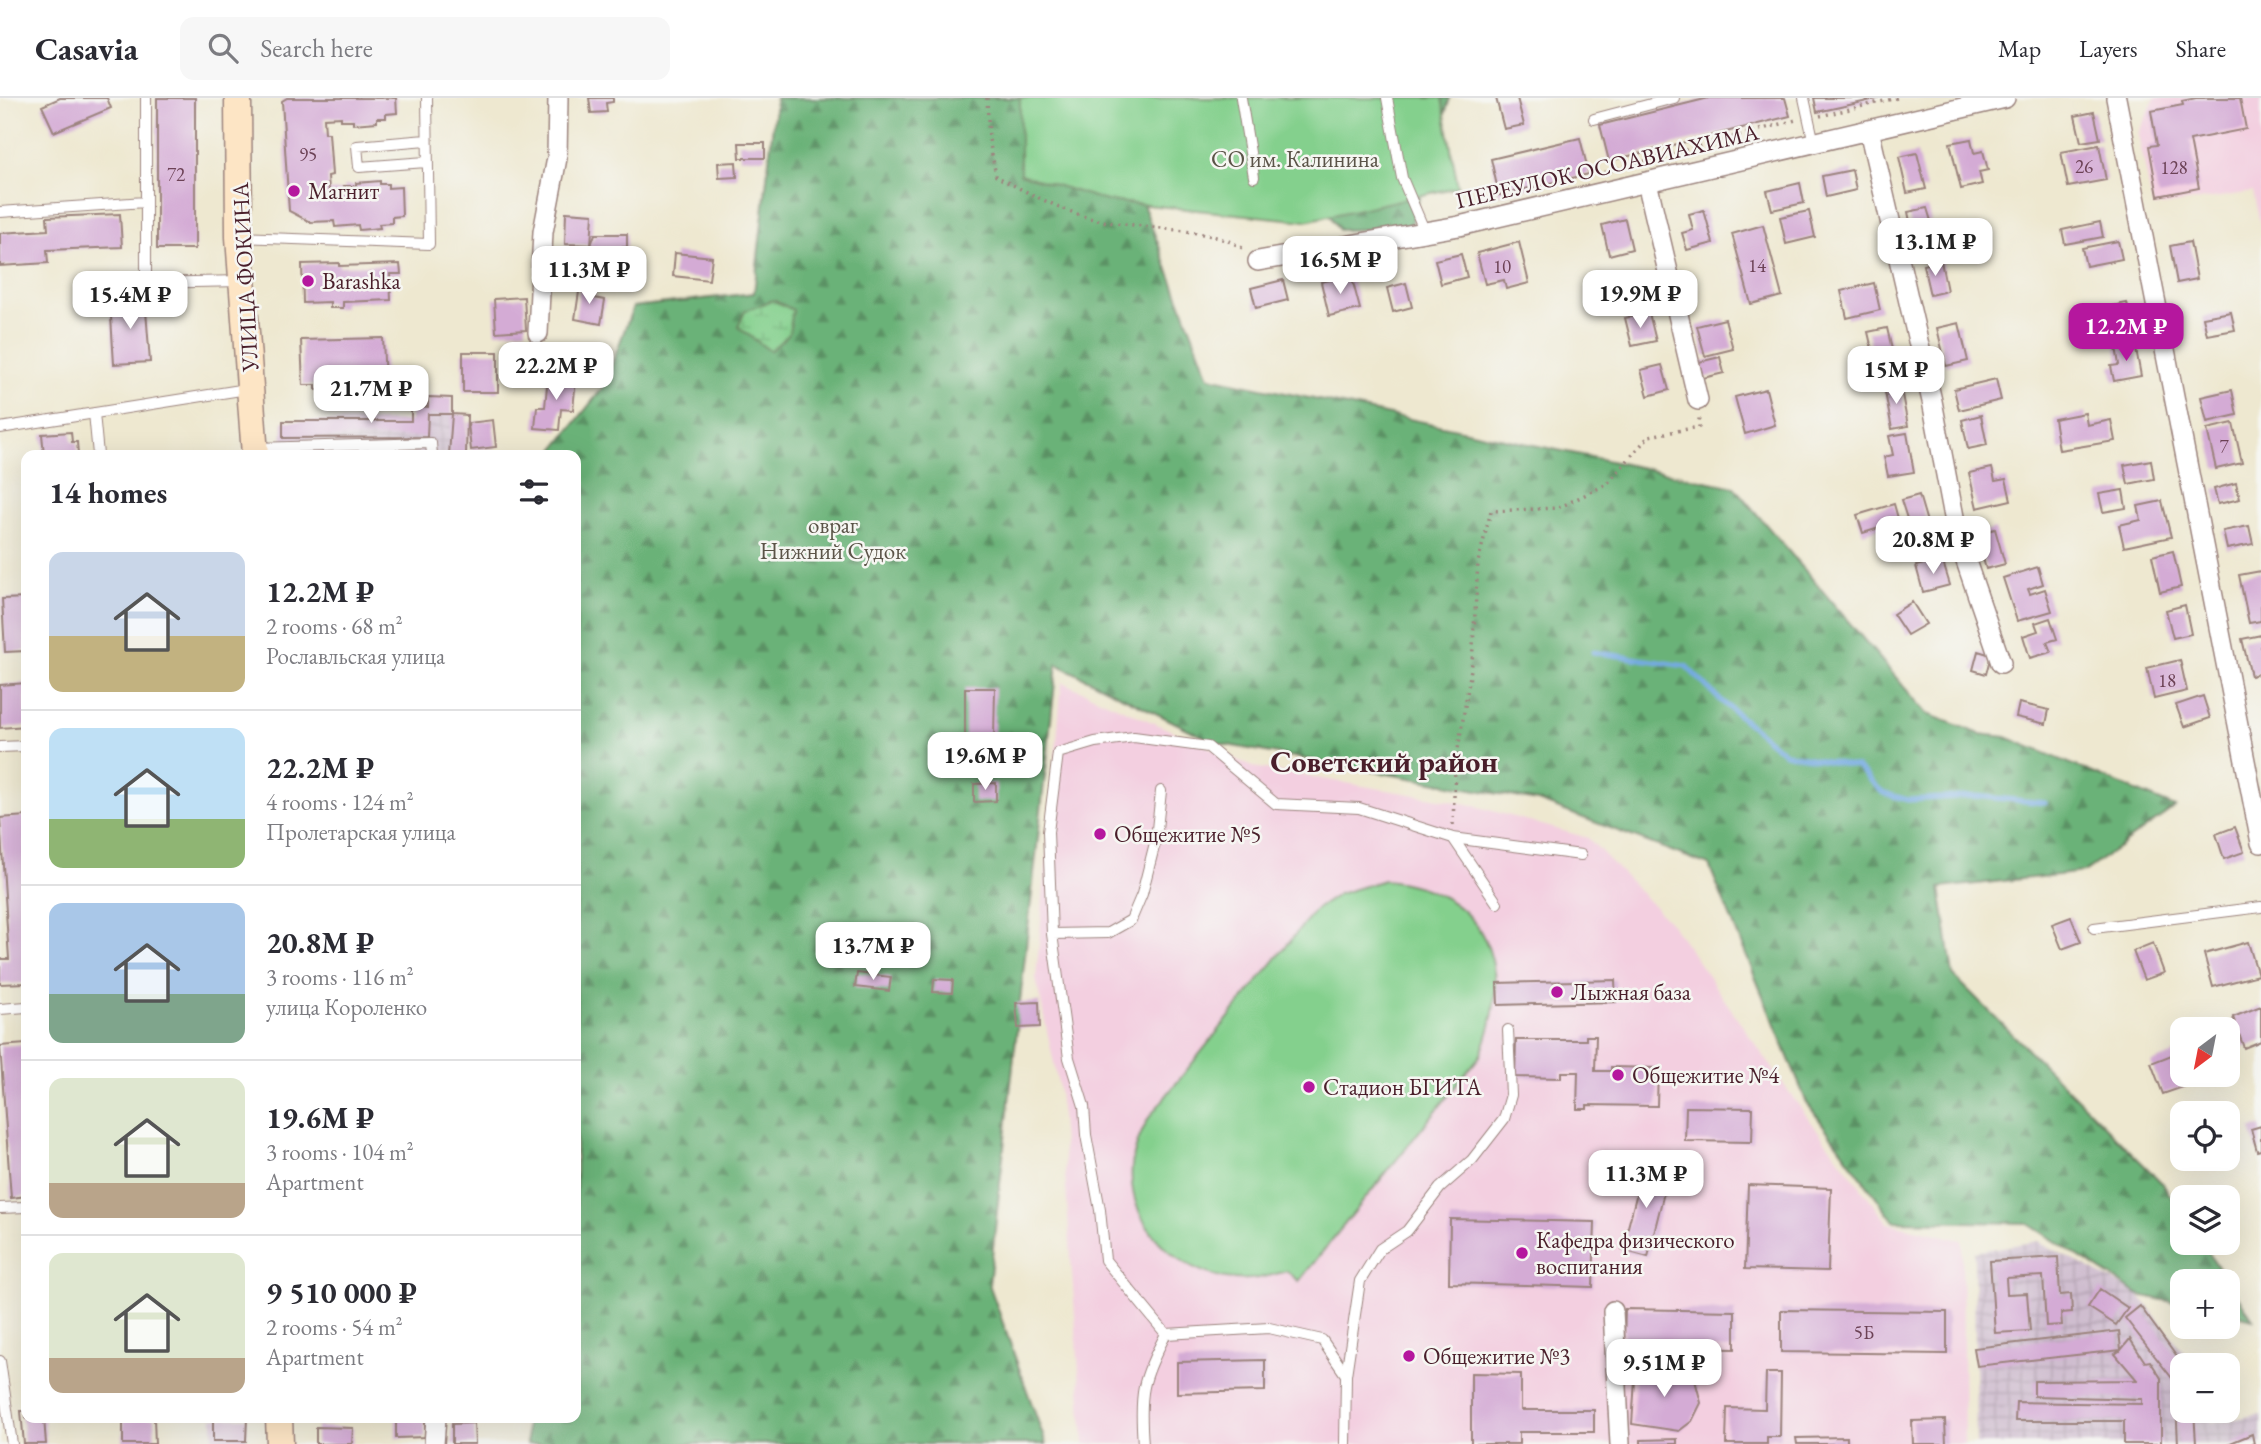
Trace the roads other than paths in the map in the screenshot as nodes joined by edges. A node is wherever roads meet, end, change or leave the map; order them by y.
1 (146, 98) edge
2 (238, 98) edge
3 (427, 98) edge
4 (558, 98) edge
5 (1241, 98) edge
6 (1387, 98) edge
7 (1674, 98) edge
8 (1804, 98) edge
9 (2005, 98) edge
10 (2116, 98) edge
11 (1594, 119) dead end
12 (1869, 130) junction
13 (426, 140) junction
14 (1814, 143) junction
15 (426, 162) junction
16 (1254, 177) dead end
17 (1647, 182) junction
18 (145, 202) junction
19 (0, 212) edge
20 (1425, 232) junction
21 (239, 237) junction
22 (1258, 261) road end
23 (243, 281) junction
24 (538, 333) dead end
25 (251, 389) junction
26 (1698, 400) road end
27 (94, 414) junction
28 (0, 428) edge
29 (98, 450) edge
30 (255, 450) edge
31 (277, 450) edge
32 (432, 450) edge
33 (2001, 663) dead end
34 (21, 746) edge
35 (0, 747) edge
36 (2253, 755) edge
37 (1161, 791) dead end
38 (1452, 838) junction
39 (2261, 843) edge
40 (1581, 855) dead end
41 (1497, 902) dead end
42 (2261, 907) edge
43 (2094, 928) dead end
44 (1052, 934) junction
45 (21, 1007) edge
46 (0, 1009) edge
47 (1508, 1030) dead end
48 (21, 1207) edge
49 (0, 1208) edge
50 (1613, 1311) dead end
51 (1166, 1334) junction
52 (0, 1361) edge
53 (1346, 1375) junction
54 (279, 1423) edge
55 (436, 1423) edge
56 (12, 1444) edge
57 (280, 1444) edge
58 (434, 1444) edge
59 (1143, 1444) edge
60 (1345, 1444) edge
61 (1620, 1444) edge

1 - 18 lane
2 - 21 main road, УЛИЦА ФОКИНА
3 - 13 lane
4 - 24 street
5 - 16 lane
6 - 20 lane
7 - 11 lane
8 - 14 lane
9 - 12 street, ПЕРЕУЛОК ОСОАВИАХИМА
10 - 36 street
12 - 14 street, ПЕРЕУЛОК ОСОАВИАХИМА
12 - 33 street
13 - 15 lane
13 - 15 lane
14 - 17 street, ПЕРЕУЛОК ОСОАВИАХИМА
15 - 21 lane
17 - 20 street, ПЕРЕУЛОК ОСОАВИАХИМА
17 - 26 street
18 - 19 lane
18 - 23 lane
20 - 22 street, ПЕРЕУЛОК ОСОАВИАХИМА
21 - 23 main road, УЛИЦА ФОКИНА
23 - 25 main road, УЛИЦА ФОКИНА
25 - 27 lane
25 - 30 main road, УЛИЦА ФОКИНА
27 - 28 lane
27 - 29 lane
31 - 32 lane
34 - 35 lane
36 - 39 street
37 - 44 lane
38 - 40 lane
38 - 41 lane
38 - 44 lane
42 - 43 lane
44 - 51 lane
45 - 46 lane
47 - 53 lane
48 - 49 lane
50 - 61 street
51 - 53 lane
51 - 59 lane
52 - 56 lane
53 - 60 lane
54 - 57 main road
55 - 58 street

